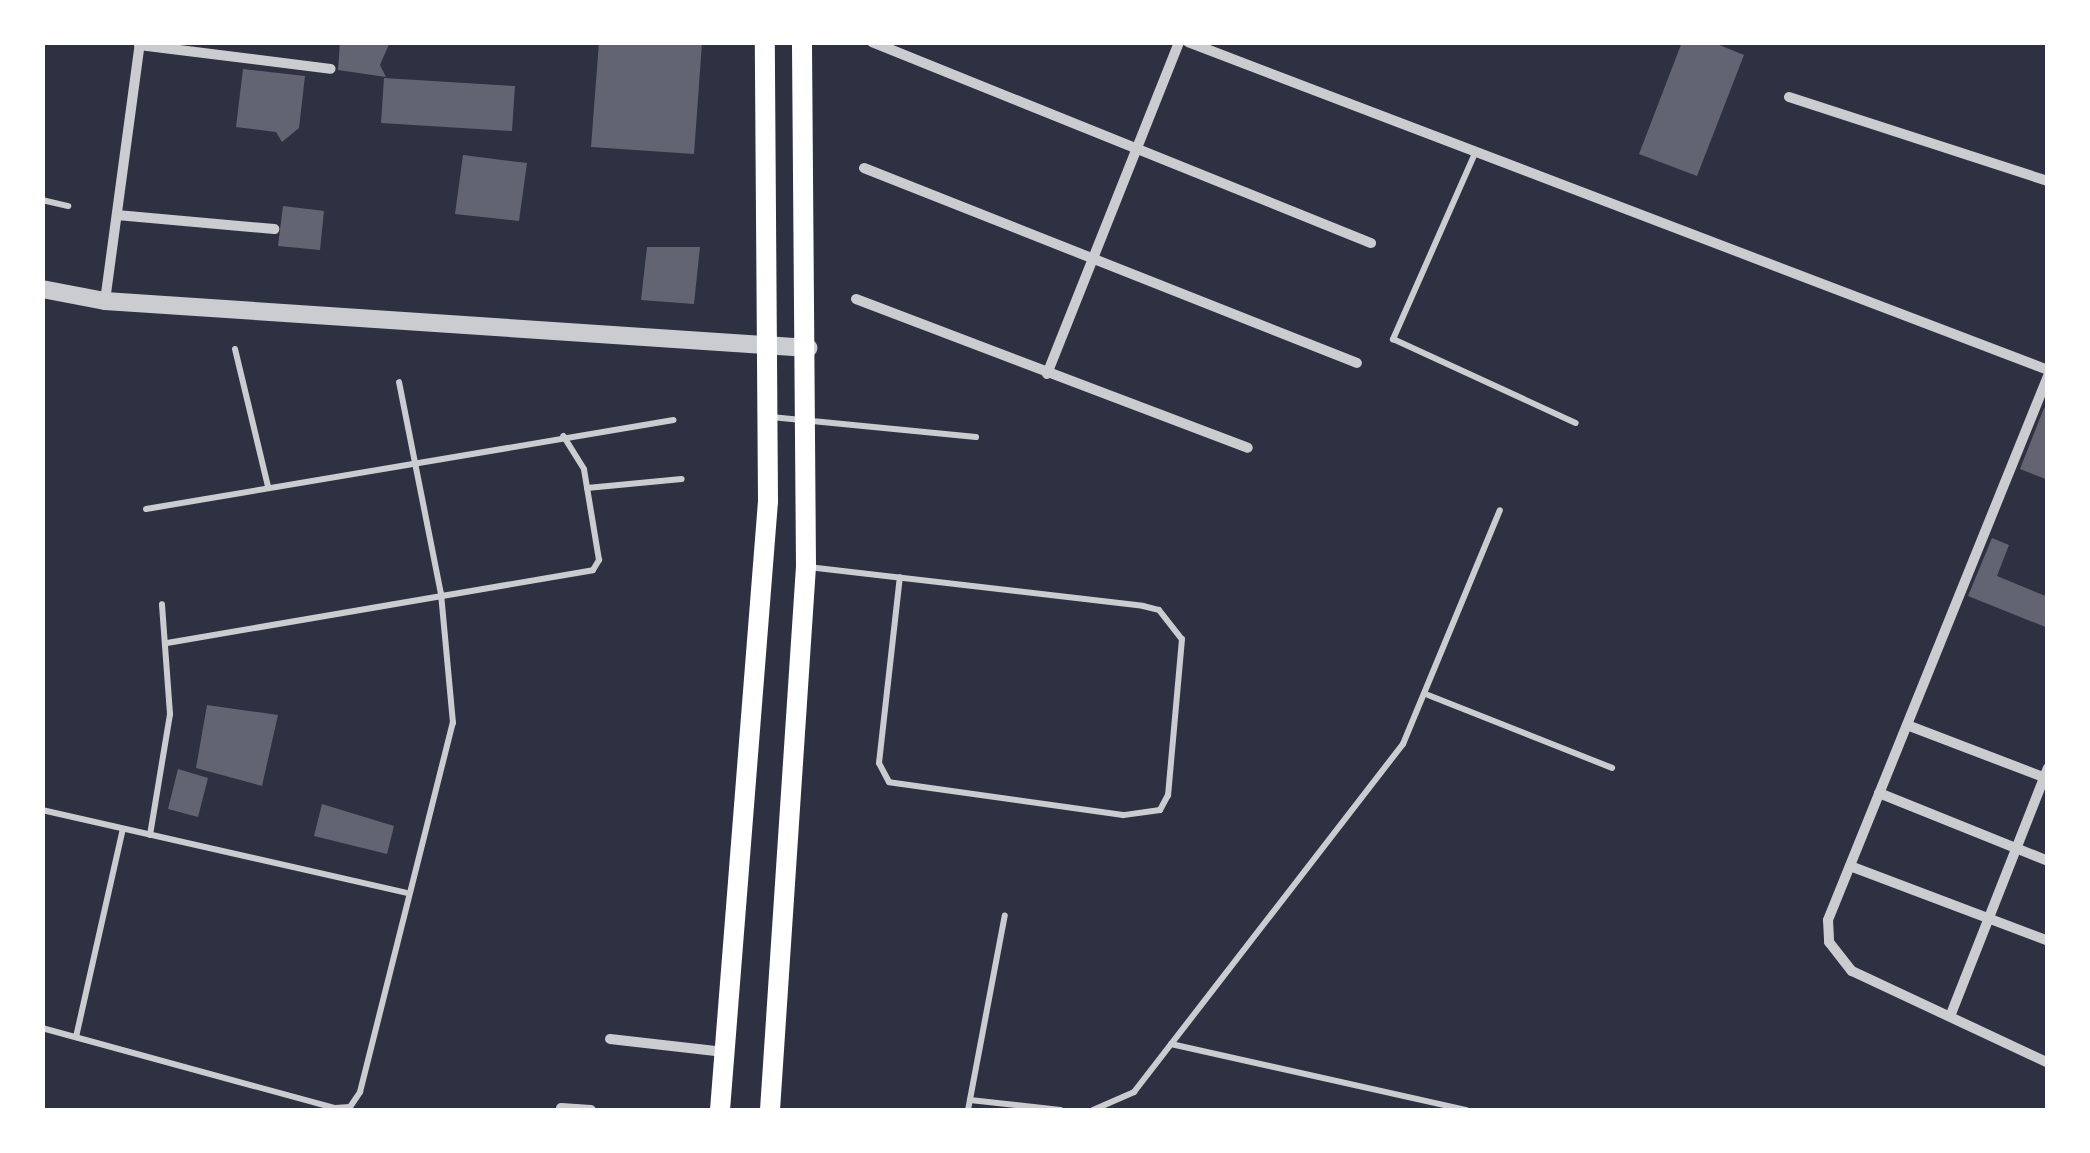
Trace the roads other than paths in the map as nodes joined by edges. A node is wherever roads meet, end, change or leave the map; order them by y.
1 (765, 42) edge
2 (802, 42) edge
3 (872, 42) edge
4 (1178, 42) edge
5 (1188, 42) edge
6 (139, 44) edge
7 (331, 69) dead end
8 (1789, 97) dead end
9 (1138, 146) junction
10 (1477, 150) junction
11 (864, 168) dead end
12 (2048, 180) edge
13 (42, 200) edge
14 (68, 206) dead end
15 (117, 215) junction
16 (274, 228) dead end
17 (1372, 243) dead end
18 (1093, 259) junction
19 (42, 289) edge
20 (856, 299) dead end
21 (105, 301) junction
22 (808, 348) junction
23 (235, 349) dead end
24 (765, 350) junction
25 (1357, 363) dead end
26 (2048, 373) edge
27 (1047, 374) junction
28 (399, 382) dead end
29 (765, 416) junction
30 (674, 420) dead end
31 (809, 420) junction
32 (1576, 424) dead end
33 (563, 436) junction
34 (976, 437) dead end
35 (1248, 448) dead end
36 (418, 461) junction
37 (682, 479) dead end
38 (268, 486) junction
39 (587, 488) junction
40 (146, 509) dead end
41 (1500, 510) dead end
42 (806, 566) junction
43 (900, 578) junction
44 (441, 594) junction
45 (162, 604) dead end
46 (167, 643) junction
47 (1428, 695) junction
48 (1907, 725) junction
49 (1612, 768) dead end
50 (2046, 774) edge
51 (1879, 793) junction
52 (42, 810) edge
53 (123, 829) junction
54 (150, 835) junction
55 (2016, 848) junction
56 (2048, 861) edge
57 (1850, 866) junction
58 (406, 893) junction
59 (1005, 915) dead end
60 (1988, 918) junction
61 (2048, 941) edge
62 (1951, 1014) junction
63 (42, 1028) edge
64 (76, 1037) junction
65 (610, 1039) dead end
66 (1170, 1044) junction
67 (2048, 1050) edge
68 (724, 1052) junction
69 (2035, 1058) junction
70 (2048, 1063) edge
71 (970, 1100) junction
72 (560, 1108) dead end
73 (340, 1109) edge
74 (591, 1110) edge
75 (720, 1110) edge
76 (770, 1110) edge
77 (968, 1110) edge
78 (1060, 1110) edge
79 (1092, 1110) edge
80 (1467, 1110) edge

1 - 24 main road
2 - 22 main road
3 - 9 street
4 - 9 street
5 - 10 street
6 - 7 street
6 - 15 street
8 - 12 street
9 - 17 street
9 - 18 street
10 - 26 street
10 - 32 lane
11 - 18 street
13 - 14 lane
15 - 16 street
15 - 21 street
18 - 25 street
18 - 27 street
19 - 21 street
20 - 27 street
21 - 24 street
22 - 24 street
22 - 31 main road
23 - 38 lane
24 - 29 main road
26 - 48 street
27 - 35 street
28 - 36 lane
29 - 31 lane
29 - 68 main road
30 - 33 lane
31 - 34 lane
31 - 42 main road
33 - 36 lane
33 - 39 lane
36 - 38 lane
36 - 44 lane
37 - 39 lane
38 - 40 lane
39 - 44 lane
41 - 47 lane
42 - 43 lane
42 - 76 main road
43 - 43 lane
44 - 46 lane
44 - 58 lane
45 - 46 lane
46 - 54 lane
47 - 49 lane
47 - 66 lane
48 - 50 street
48 - 51 street
50 - 55 street
51 - 55 street
51 - 57 street
52 - 53 lane
53 - 54 lane
53 - 64 lane
54 - 58 lane
55 - 56 street
55 - 60 street
57 - 60 street
57 - 62 street
58 - 73 lane
59 - 71 lane
60 - 61 street
60 - 62 street
62 - 69 street
63 - 64 lane
64 - 73 lane
65 - 68 street
66 - 79 lane
66 - 80 lane
67 - 69 street
68 - 75 main road
69 - 70 street
71 - 77 lane
71 - 78 lane
72 - 74 street

